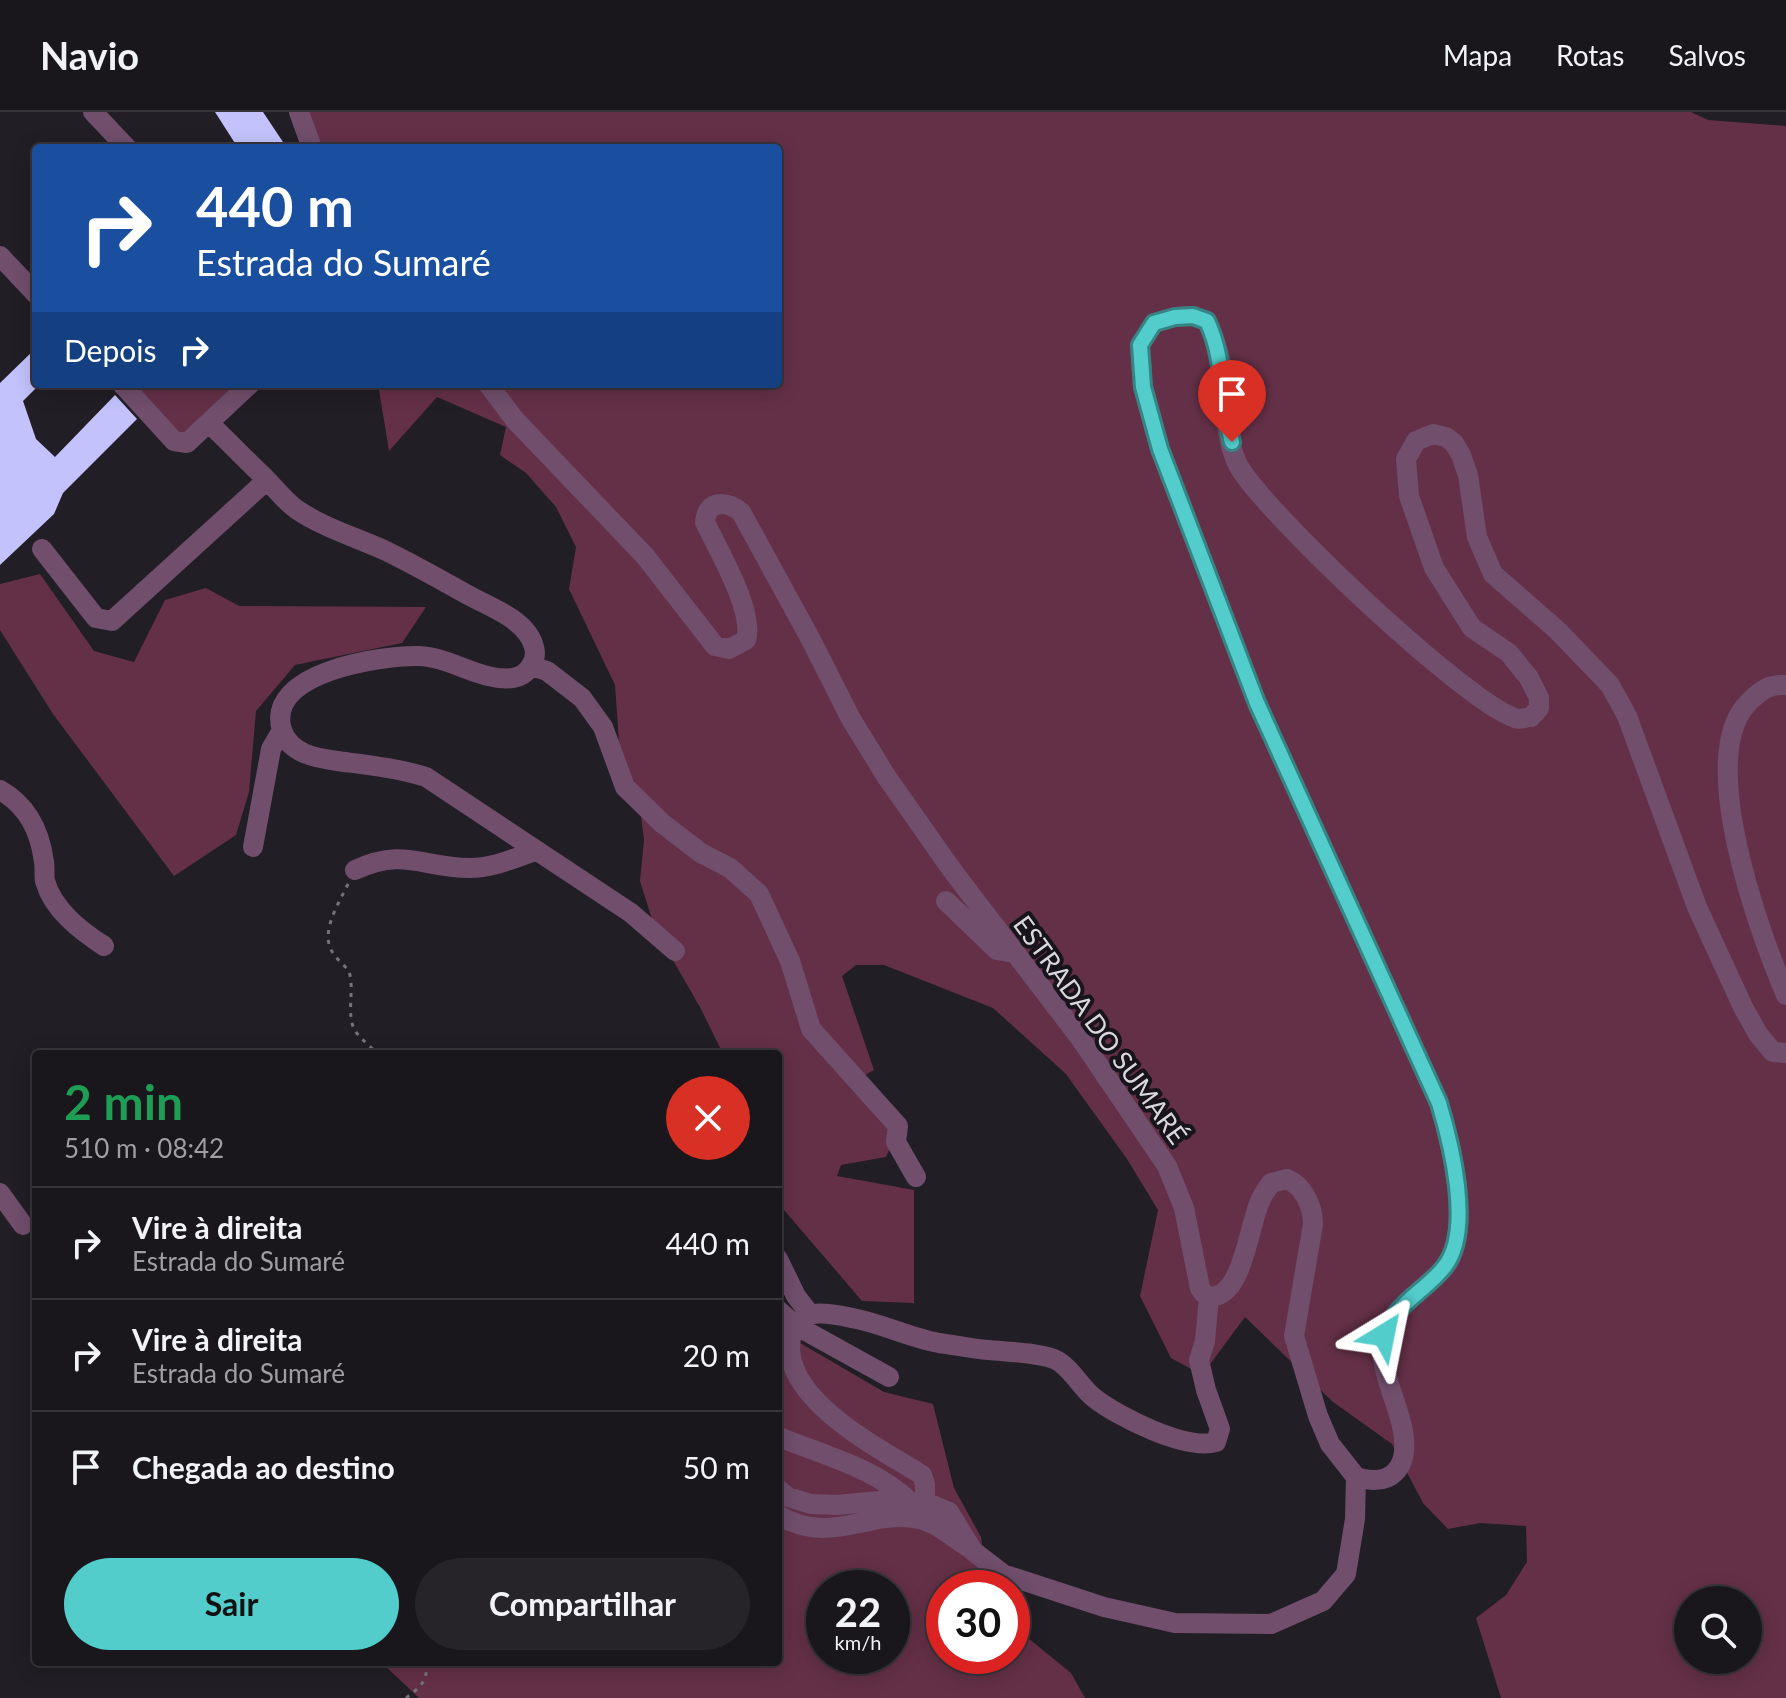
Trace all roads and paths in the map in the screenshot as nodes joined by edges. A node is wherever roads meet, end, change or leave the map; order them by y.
1 (93, 112) edge
2 (299, 112) edge
3 (123, 144) edge
4 (311, 144) edge
5 (0, 256) edge
6 (32, 290) edge
7 (126, 388) edge
8 (246, 388) edge
9 (491, 388) edge
10 (210, 424) junction
11 (267, 480) junction
12 (42, 549) dead end
13 (531, 666) junction
14 (1786, 685) edge
15 (282, 730) junction
16 (0, 790) edge
17 (253, 847) dead end
18 (536, 851) junction
19 (355, 870) joint
20 (946, 901) dead end
21 (104, 946) dead end
22 (675, 951) dead end
23 (1014, 953) junction
24 (1786, 995) edge
25 (374, 1050) edge
26 (1786, 1053) edge
27 (916, 1177) dead end
28 (0, 1193) edge
29 (23, 1225) dead end
30 (782, 1267) edge
31 (782, 1294) edge
32 (1209, 1297) junction
33 (782, 1311) edge
34 (802, 1318) junction
35 (889, 1377) dead end
36 (782, 1438) edge
37 (1356, 1477) junction
38 (782, 1500) edge
39 (917, 1502) junction
40 (782, 1503) edge
41 (971, 1549) junction
42 (426, 1666) edge
43 (406, 1698) edge

1 - 3 street
2 - 4 street
5 - 6 street
7 - 10 street
8 - 10 street
9 - 23 street, ESTRADA DO SUMARÉ
10 - 11 street
11 - 12 street
11 - 13 street
13 - 15 street
13 - 27 street
14 - 24 street
15 - 17 street
15 - 18 street
16 - 21 street
18 - 19 street
18 - 22 street
19 - 25 path
20 - 23 street
23 - 32 street, ESTRADA DO SUMARÉ
26 - 37 street
28 - 29 street
30 - 34 street
31 - 34 street
32 - 34 street
32 - 37 street
33 - 34 street
34 - 35 street
34 - 39 street
36 - 39 street
37 - 41 street
38 - 39 street
39 - 41 street
40 - 41 street
42 - 43 path

